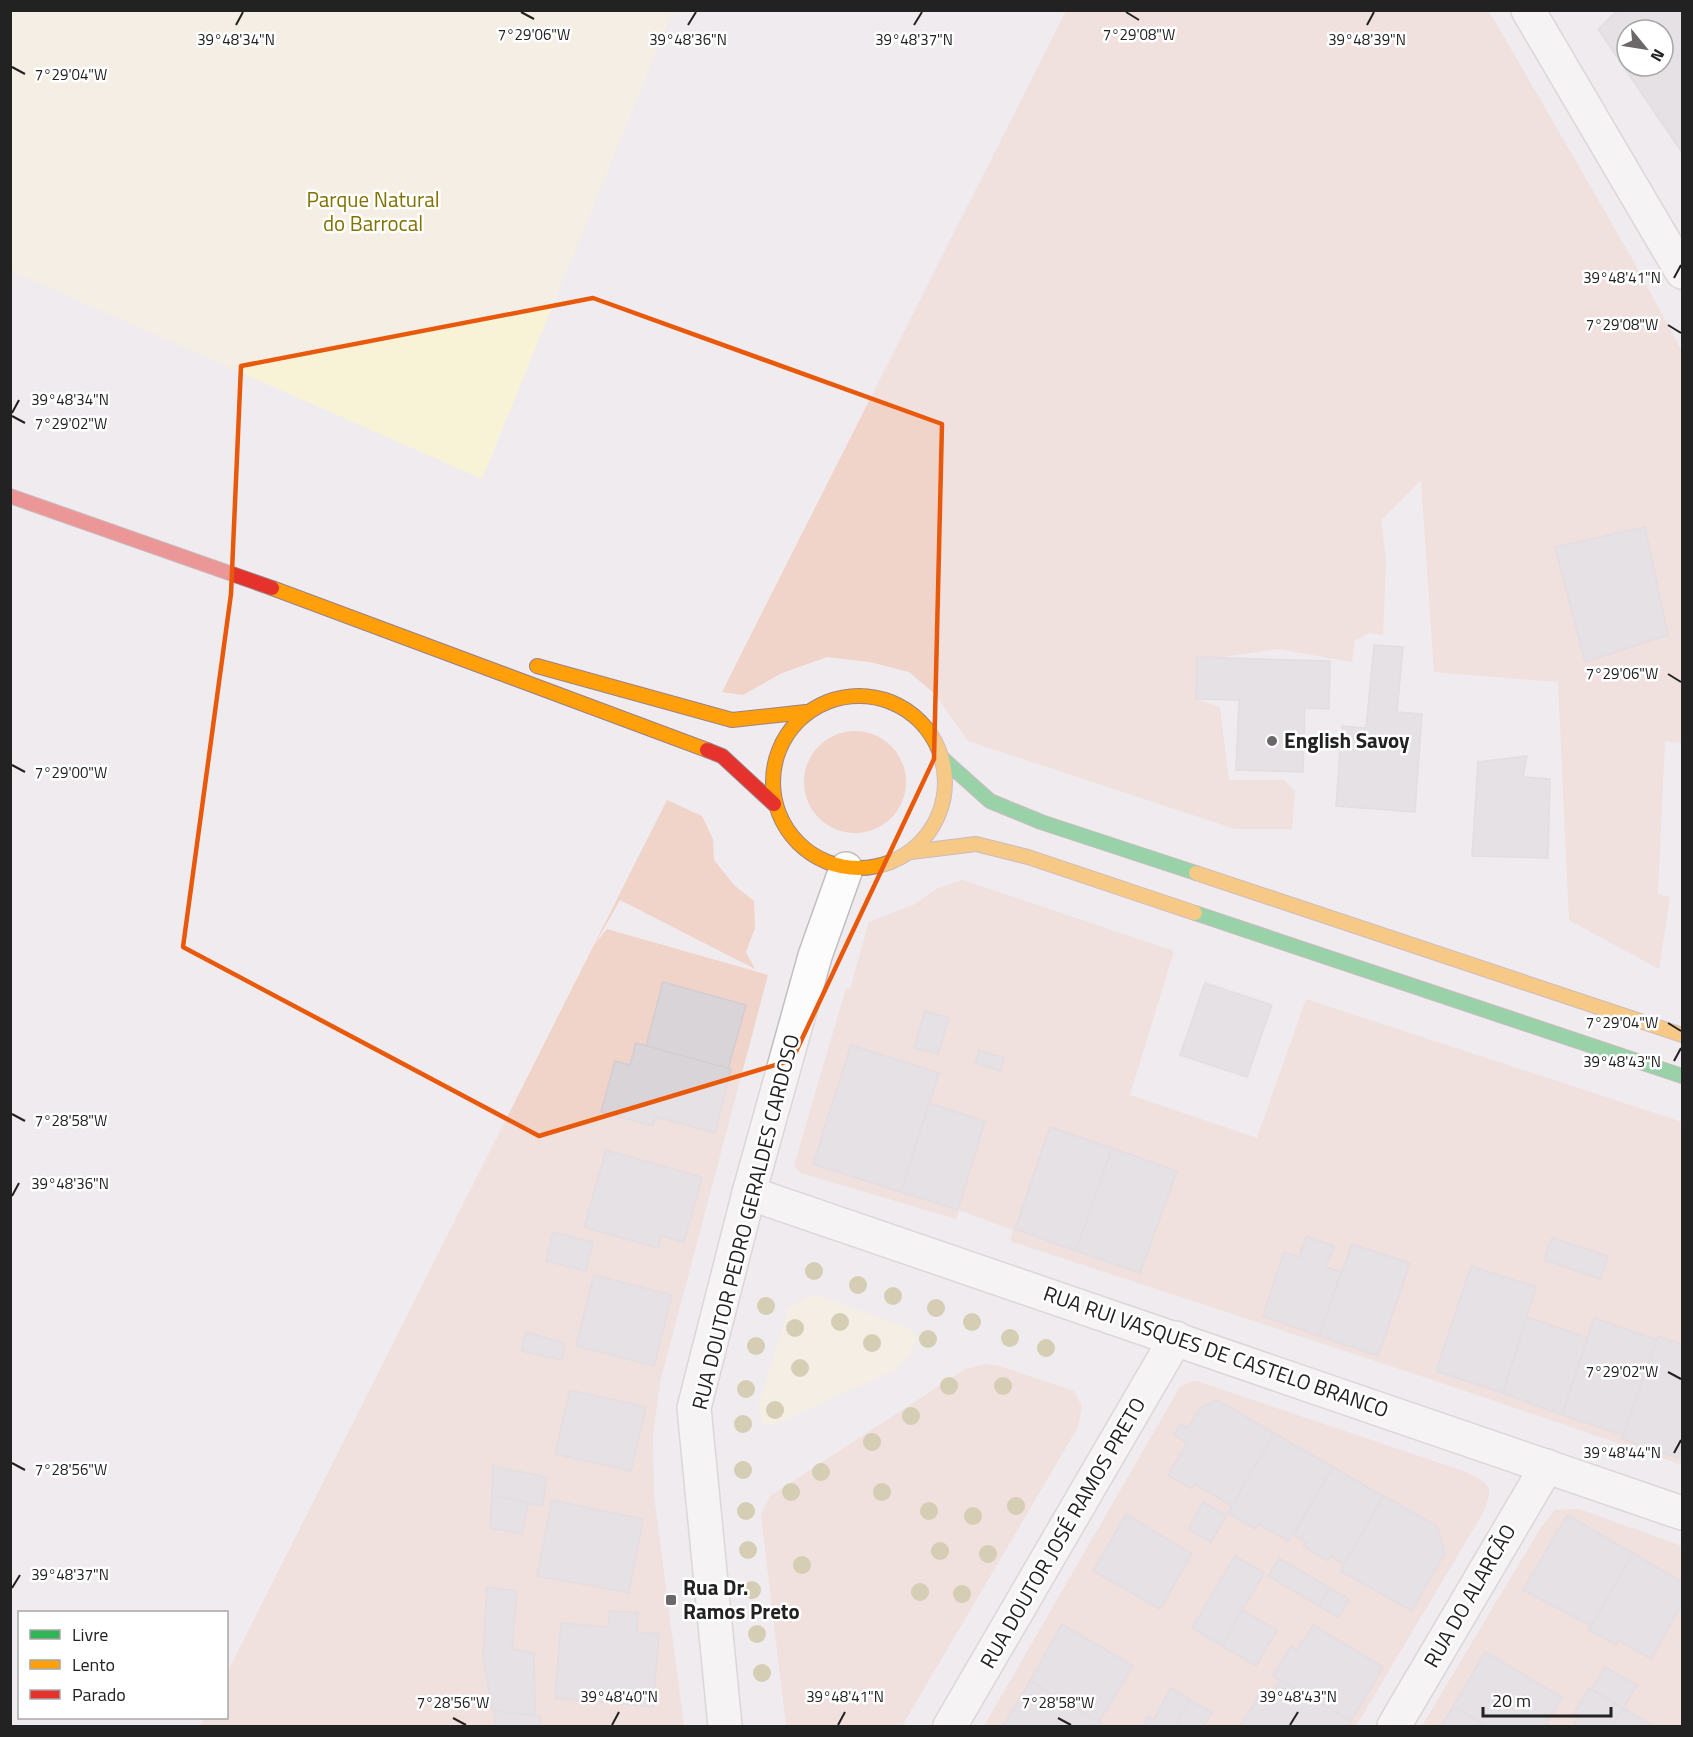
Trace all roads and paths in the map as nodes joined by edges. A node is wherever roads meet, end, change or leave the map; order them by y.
1 (1528, 10) edge
2 (1683, 272) edge
3 (10, 496) edge
4 (334, 610) junction
5 (482, 651) dead end
6 (528, 664) dead end
7 (806, 712) junction
8 (943, 759) junction
9 (774, 804) junction
10 (911, 852) junction
11 (846, 868) junction
12 (1683, 1035) edge
13 (1683, 1076) edge
14 (749, 1193) junction
15 (1176, 1338) junction
16 (1547, 1466) junction
17 (1683, 1514) edge
18 (725, 1726) edge
19 (950, 1726) edge
20 (1394, 1726) edge

1 - 2 street
3 - 4 main road
4 - 5 main road
4 - 9 main road
6 - 7 main road
7 - 8 main road
7 - 9 main road
8 - 10 main road
8 - 12 main road
9 - 11 main road
10 - 11 main road
10 - 13 main road
11 - 14 street, RUA DOUTOR PEDRO GERALDES CARDOSO
14 - 15 street, RUA RUI VASQUES DE CASTELO BRANCO
14 - 18 street, RUA DOUTOR PEDRO GERALDES CARDOSO
15 - 16 street, RUA RUI VASQUES DE CASTELO BRANCO
15 - 19 street, RUA DOUTOR JOSÉ RAMOS PRETO
16 - 17 street, RUA RUI VASQUES DE CASTELO BRANCO
16 - 20 street, RUA DO ALARCÃO

